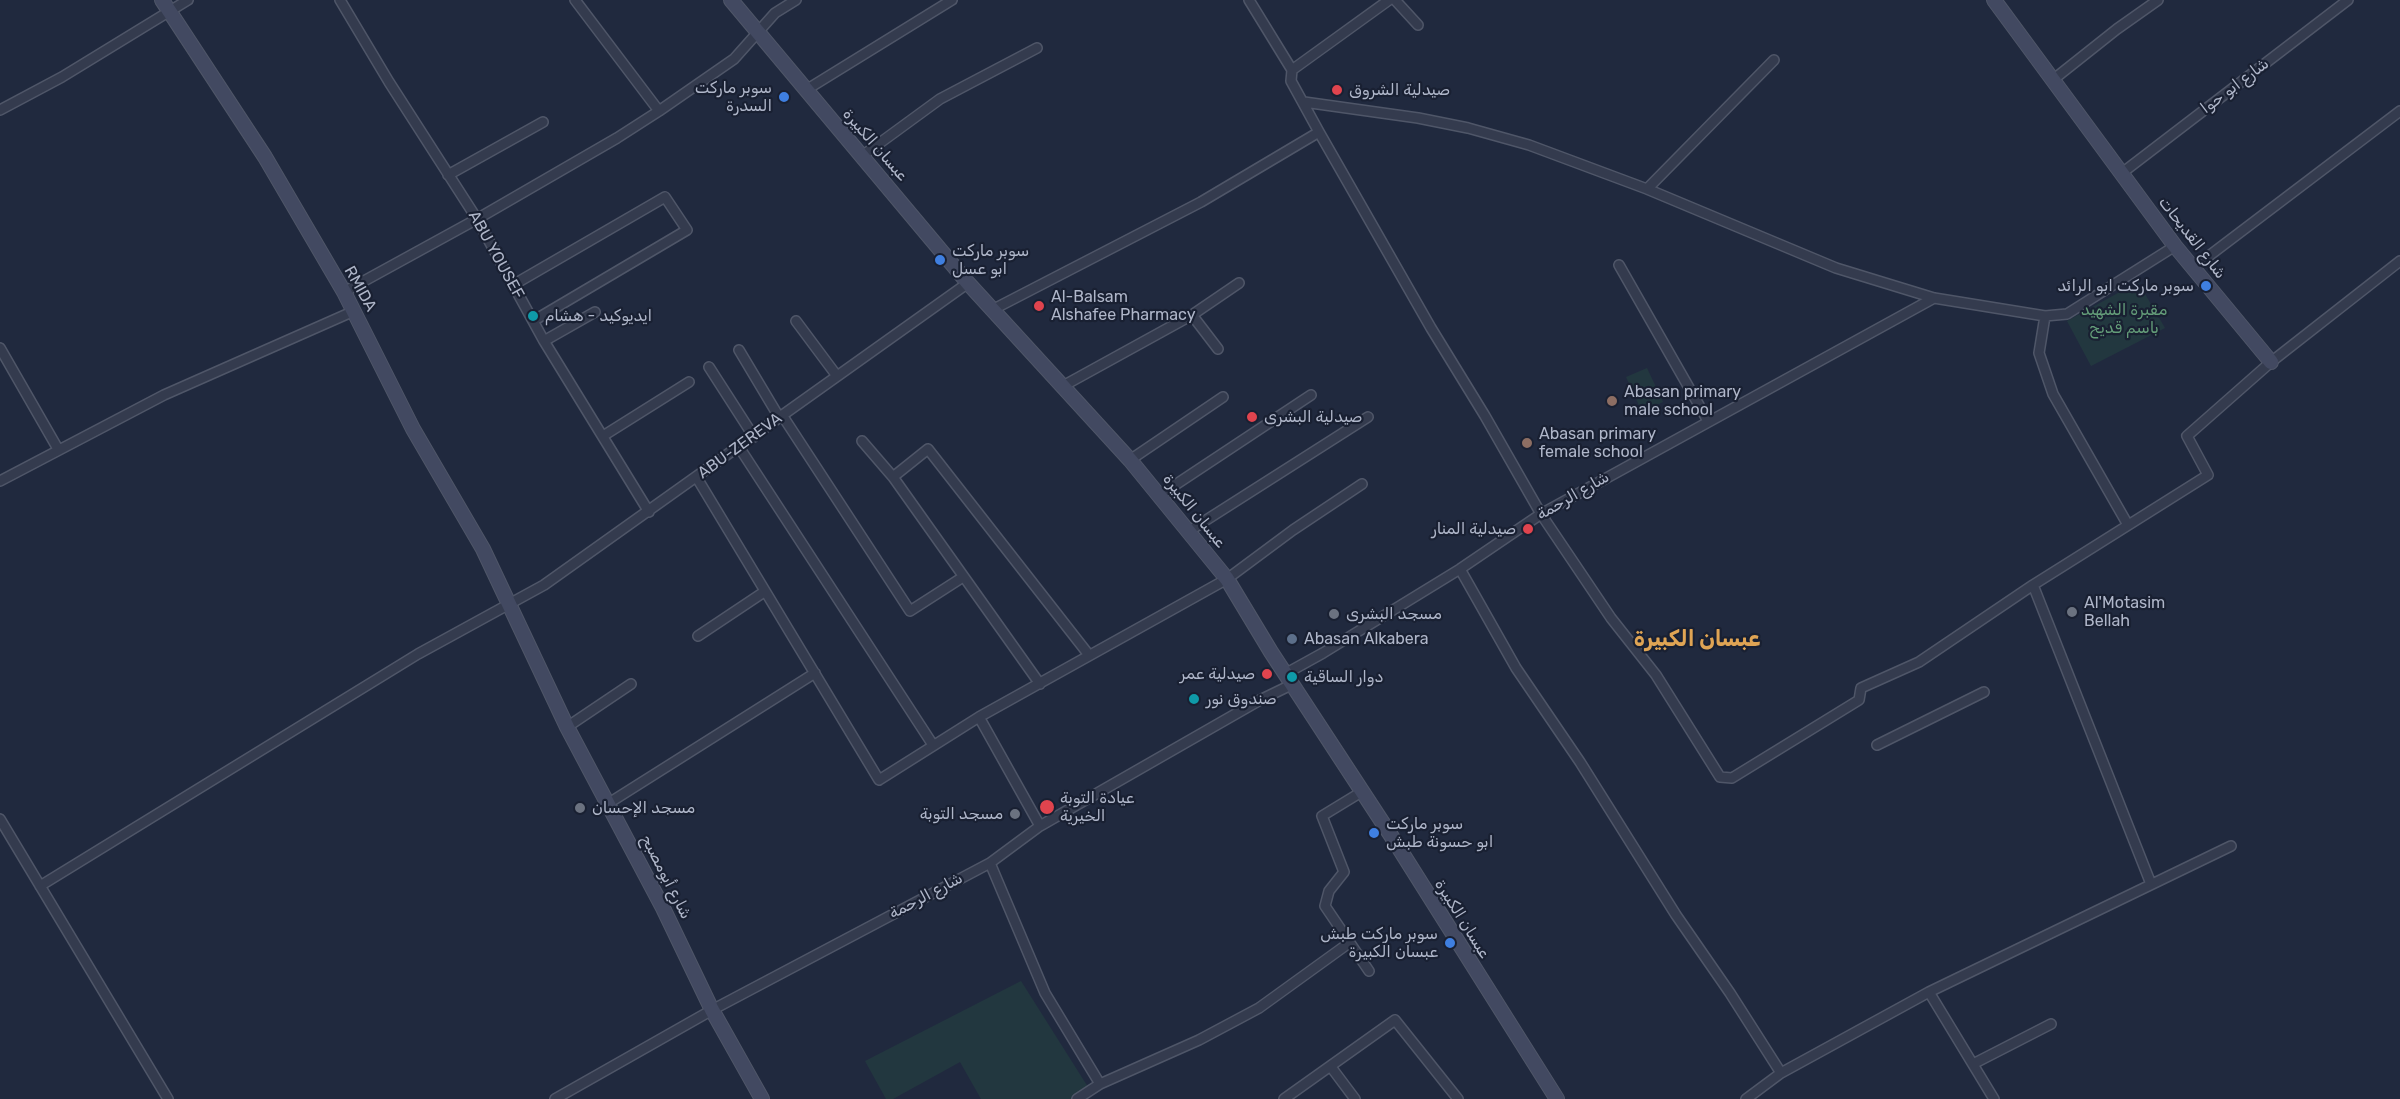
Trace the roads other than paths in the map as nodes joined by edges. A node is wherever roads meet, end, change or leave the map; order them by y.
1 (188, 0) edge
2 (340, 0) edge
3 (575, 0) edge
4 (731, 0) edge
5 (796, 0) edge
6 (952, 0) edge
7 (1249, 0) edge
8 (1389, 0) edge
9 (1395, 0) edge
10 (1994, 0) edge
11 (2158, 0) edge
12 (2348, 0) edge
13 (166, 5) edge
14 (1418, 25) dead end
15 (758, 32) junction
16 (1037, 48) dead end
17 (1774, 60) dead end
18 (1292, 70) junction
19 (2054, 79) junction
20 (806, 90) junction
21 (1304, 102) junction
22 (0, 110) edge
23 (659, 111) junction
24 (2400, 111) edge
25 (543, 122) dead end
26 (1319, 132) junction
27 (862, 156) junction
28 (2122, 174) junction
29 (448, 175) junction
30 (1647, 189) junction
31 (477, 219) junction
32 (2175, 246) junction
33 (2400, 261) edge
34 (1619, 265) dead end
35 (2193, 268) junction
36 (968, 283) junction
37 (1239, 283) dead end
38 (513, 285) junction
39 (344, 292) junction
40 (1934, 298) junction
41 (992, 310) junction
42 (354, 312) junction
43 (596, 312) dead end
44 (1192, 315) junction
45 (2045, 316) junction
46 (533, 321) junction
47 (796, 321) dead end
48 (544, 341) junction
49 (0, 348) edge
50 (1218, 349) dead end
51 (739, 350) dead end
52 (2271, 362) junction
53 (709, 367) dead end
54 (837, 376) junction
55 (689, 382) dead end
56 (1064, 386) junction
57 (1311, 395) dead end
58 (1223, 397) dead end
59 (781, 416) junction
60 (1368, 417) dead end
61 (1708, 421) junction
62 (603, 436) junction
63 (754, 437) junction
64 (862, 441) dead end
65 (739, 447) junction
66 (58, 449) junction
67 (1130, 460) junction
68 (892, 477) junction
69 (696, 478) junction
70 (0, 481) edge
71 (1362, 484) dead end
72 (1160, 495) junction
73 (649, 512) junction
74 (1541, 513) junction
75 (2128, 525) junction
76 (1189, 531) junction
77 (1460, 569) junction
78 (963, 577) junction
79 (1227, 579) junction
80 (2033, 585) junction
81 (764, 592) junction
82 (510, 605) junction
83 (698, 636) dead end
84 (1089, 655) junction
85 (815, 673) junction
86 (1289, 679) junction
87 (631, 684) dead end
88 (1040, 684) junction
89 (1984, 692) dead end
90 (979, 717) junction
91 (567, 727) junction
92 (933, 745) junction
93 (1877, 745) dead end
94 (1363, 791) junction
95 (609, 803) junction
96 (0, 819) edge
97 (1040, 826) junction
98 (2231, 846) dead end
99 (990, 863) junction
100 (2151, 884) junction
101 (40, 886) junction
102 (1349, 943) junction
103 (1369, 971) dead end
104 (1929, 992) junction
105 (712, 1010) junction
106 (2051, 1024) dead end
107 (1973, 1064) junction
108 (1331, 1067) junction
109 (1781, 1073) junction
110 (1100, 1084) junction
111 (168, 1099) edge
112 (555, 1099) edge
113 (762, 1099) edge
114 (1077, 1099) edge
115 (1284, 1099) edge
116 (1355, 1099) edge
117 (1458, 1099) edge
118 (1557, 1099) edge
119 (1746, 1099) edge
120 (1994, 1099) edge

1 - 13 street
2 - 29 street, ABU YOUSEF
3 - 23 street
4 - 15 street, عبسان الكبيرة
5 - 15 street
6 - 20 street
7 - 18 street
8 - 18 street
9 - 14 street
10 - 19 street, شارع القديحات
11 - 19 street
12 - 28 street, شارع ابو حوا
13 - 22 street
13 - 39 street, RMIDA
15 - 20 street, عبسان الكبيرة
15 - 23 street
16 - 27 street
17 - 30 street
18 - 21 street
19 - 28 street, شارع القديحات
20 - 27 street, عبسان الكبيرة
21 - 26 street
21 - 30 street
23 - 31 street
24 - 35 street
25 - 29 street
26 - 41 street
26 - 74 street
27 - 36 street, عبسان الكبيرة
28 - 32 street, شارع القديحات
29 - 31 street, ABU YOUSEF
30 - 40 street
31 - 38 street, ABU YOUSEF
31 - 39 street
32 - 35 street, شارع القديحات
32 - 45 street
33 - 52 street
34 - 61 street
35 - 52 street, شارع القديحات
36 - 41 street, عبسان الكبيرة
36 - 54 street, ABU-ZEREVA
37 - 44 street
38 - 46 street, ABU YOUSEF
38 - 46 street
39 - 42 street, RMIDA
40 - 45 street
40 - 61 street, شارع الرحمة
41 - 56 street, عبسان الكبيرة
42 - 66 street
42 - 82 street, RMIDA
43 - 48 street
44 - 50 street
44 - 56 street
45 - 75 street
46 - 48 street, ABU YOUSEF
47 - 54 street
48 - 62 street, ABU YOUSEF
49 - 66 street
51 - 59 street
52 - 75 street
53 - 63 street
54 - 59 street, ABU-ZEREVA
55 - 62 street
56 - 67 street, عبسان الكبيرة
57 - 72 street
58 - 67 street
59 - 63 street, ABU-ZEREVA
59 - 78 street
60 - 76 street
61 - 74 street, شارع الرحمة
62 - 73 street, ABU YOUSEF
63 - 65 street, ABU-ZEREVA
64 - 68 street
65 - 69 street, ABU-ZEREVA
65 - 92 street
66 - 70 street
67 - 72 street, عبسان الكبيرة
68 - 78 street
68 - 84 street
69 - 73 street, ABU-ZEREVA
69 - 81 street
71 - 79 street
72 - 76 street, عبسان الكبيرة
73 - 82 street, ABU-ZEREVA
74 - 77 street, شارع الرحمة
74 - 80 street
75 - 80 street
76 - 79 street, عبسان الكبيرة
77 - 86 street, شارع الرحمة
77 - 109 street
78 - 88 street
79 - 84 street
79 - 86 street, عبسان الكبيرة
80 - 100 street
81 - 83 street
81 - 85 street
82 - 91 street, شارع أبومصبح
82 - 101 street, ABU-ZEREVA
84 - 88 street
85 - 92 street
85 - 95 street
86 - 94 street, عبسان الكبيرة
86 - 97 street, شارع الرحمة
87 - 91 street
88 - 90 street
89 - 93 street
90 - 92 street
90 - 97 street
91 - 95 street, شارع أبومصبح
94 - 102 street
94 - 118 street, عبسان الكبيرة
95 - 105 street, شارع أبومصبح
96 - 101 street
97 - 99 street, شارع الرحمة
98 - 100 street
99 - 105 street, شارع الرحمة
99 - 110 street
100 - 104 street
101 - 111 street
102 - 103 street
102 - 110 street
104 - 107 street
104 - 109 street
105 - 112 street, شارع الرحمة
105 - 113 street, شارع أبومصبح
106 - 107 street
107 - 120 street
108 - 115 street
108 - 116 street
108 - 117 street
109 - 119 street
110 - 114 street

